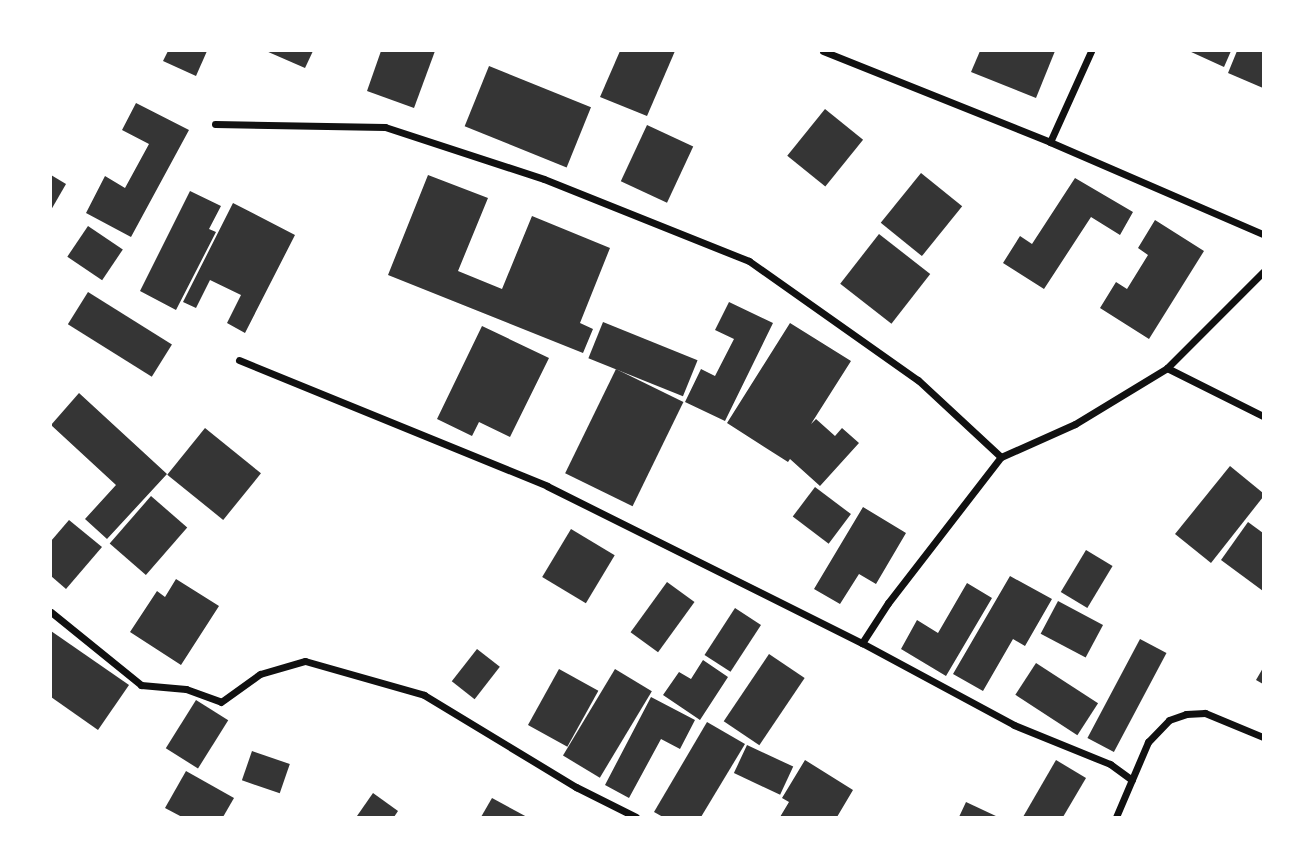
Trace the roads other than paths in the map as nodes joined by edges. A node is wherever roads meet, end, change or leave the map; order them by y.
1 (823, 51) edge
2 (1091, 51) edge
3 (215, 124) dead end
4 (1051, 142) junction
5 (1263, 234) edge
6 (1263, 272) edge
7 (239, 360) dead end
8 (1167, 368) junction
9 (1263, 416) edge
10 (1001, 457) junction
11 (51, 612) edge
12 (862, 643) junction
13 (1263, 737) edge
14 (1132, 780) junction
15 (636, 817) edge
16 (1116, 817) edge

1 - 4 street
2 - 4 street
3 - 10 street
4 - 5 street
6 - 8 street
7 - 12 street
8 - 9 street
8 - 10 street
10 - 12 street
11 - 15 street
12 - 14 street
13 - 14 street
14 - 16 street

